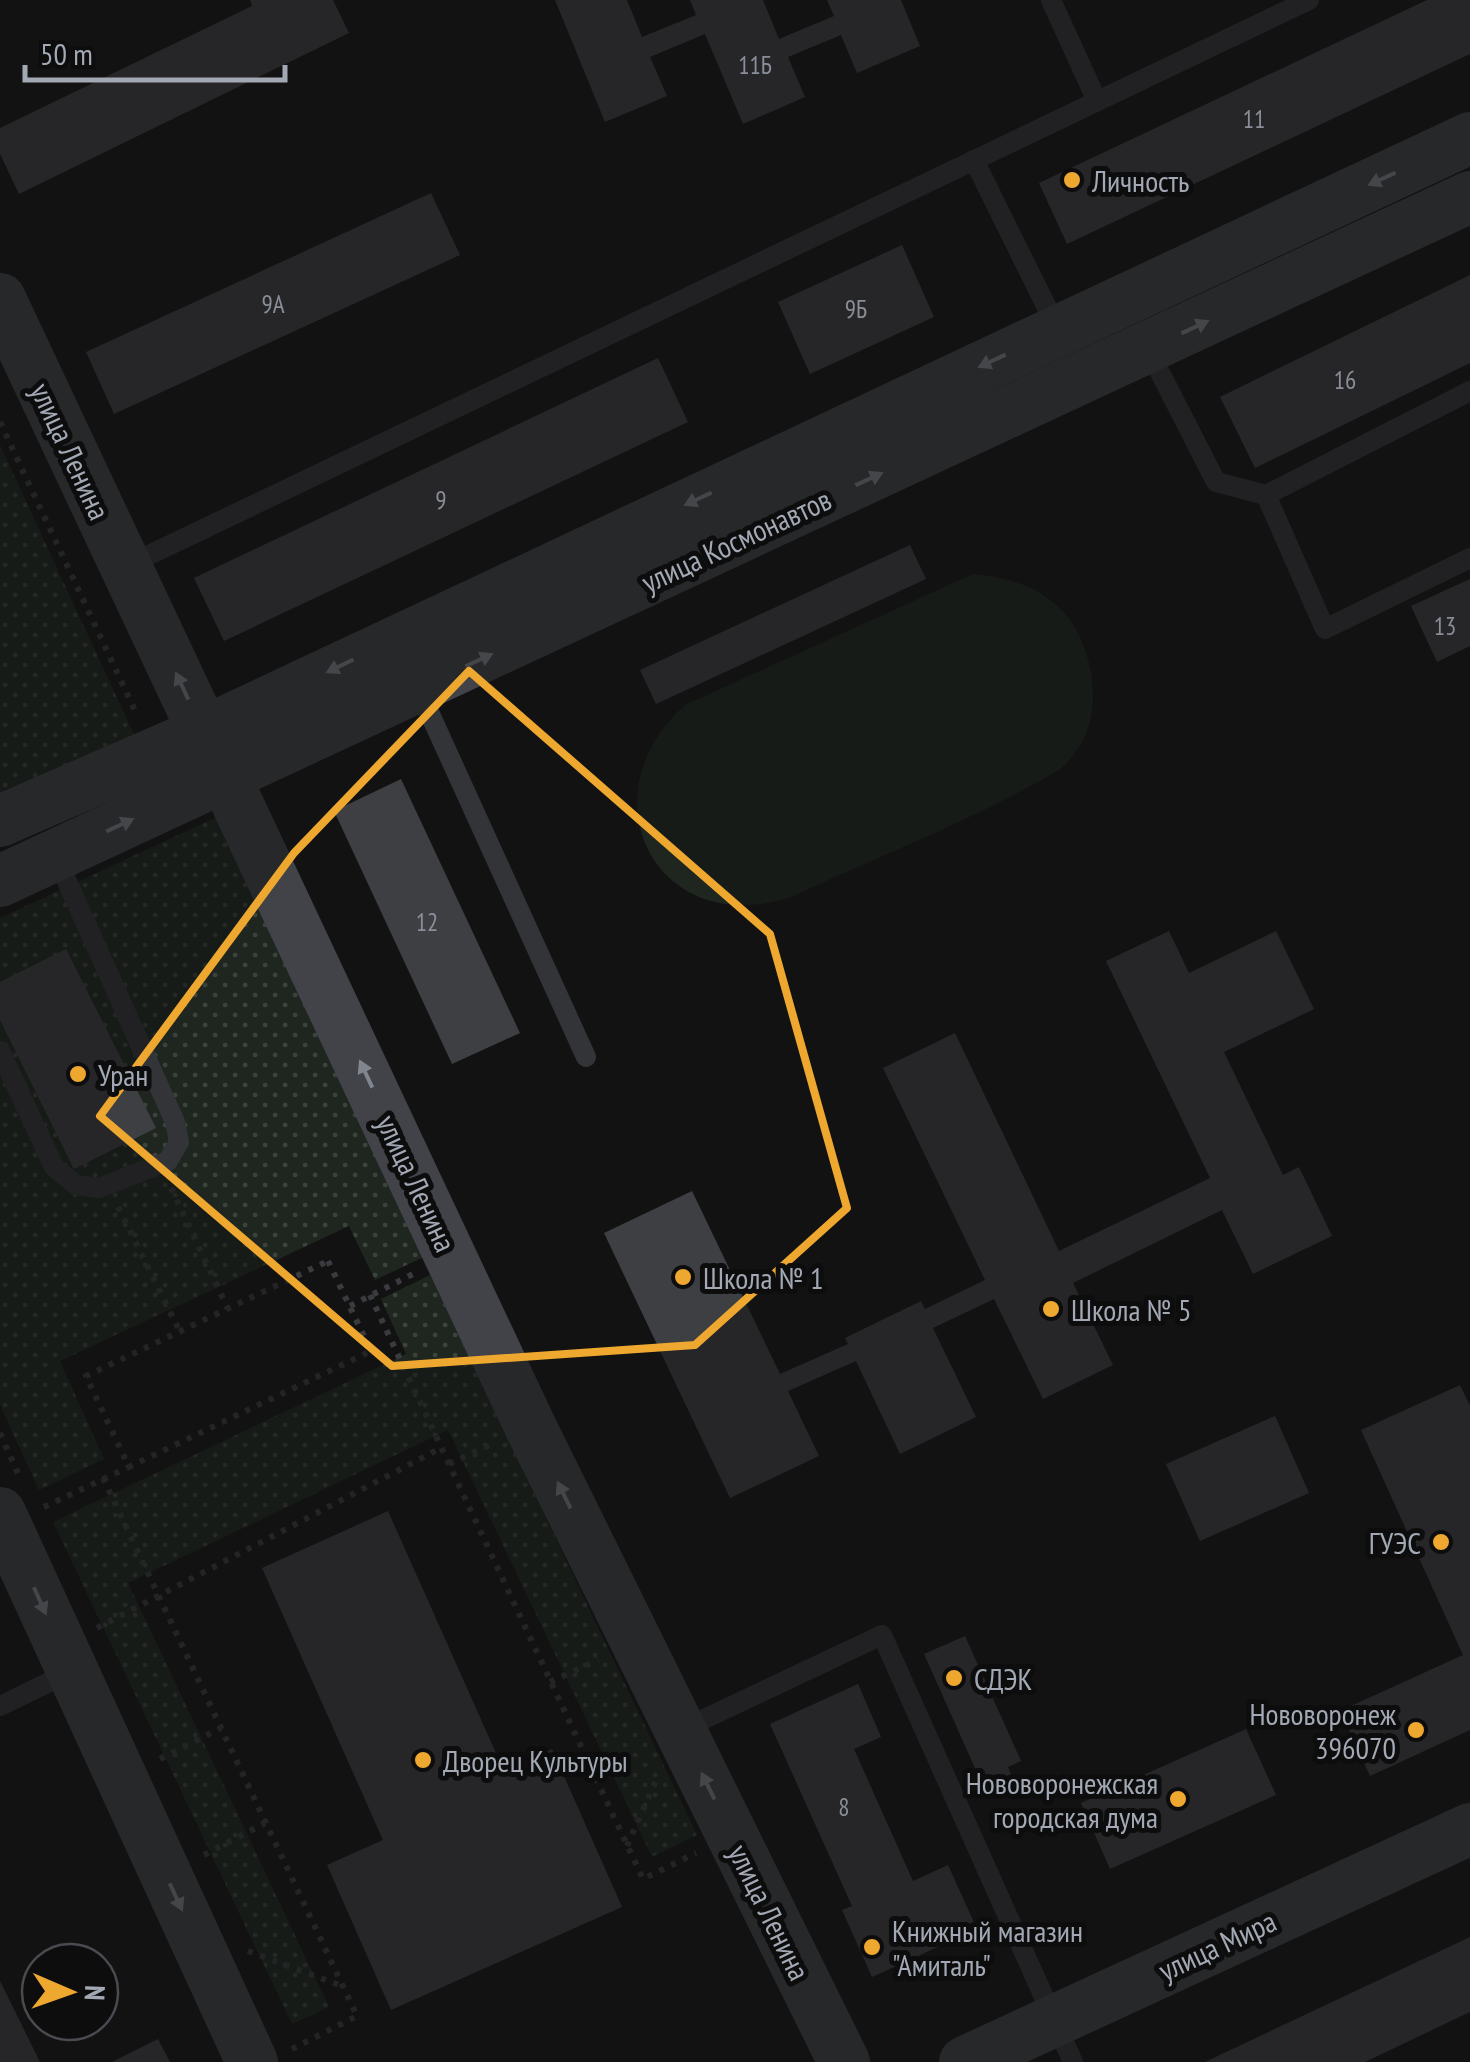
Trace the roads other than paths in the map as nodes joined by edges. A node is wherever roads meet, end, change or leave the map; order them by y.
1 (1051, 0) edge
2 (1308, 0) edge
3 (1096, 101) junction
4 (1470, 138) edge
5 (974, 160) junction
6 (1470, 197) edge
7 (0, 299) edge
8 (1058, 330) junction
9 (1148, 349) junction
10 (1470, 391) edge
11 (1266, 495) junction
12 (1470, 558) edge
13 (126, 566) junction
14 (418, 688) junction
15 (204, 732) junction
16 (227, 778) junction
17 (0, 821) edge
18 (55, 855) junction
19 (0, 882) edge
20 (0, 1051) edge
21 (586, 1057) dead end
22 (18, 1512) edge
23 (82, 1651) junction
24 (0, 1706) edge
25 (671, 1748) junction
26 (1470, 1829) edge
27 (1063, 2041) edge
28 (270, 2057) edge
29 (844, 2062) edge
30 (966, 2062) edge

1 - 3 lane
2 - 3 lane
3 - 5 lane
4 -> 8 street, улица Космонавтов
5 - 8 lane
5 - 13 lane
9 -> 6 street, улица Космонавтов
7 - 13 street, улица Ленина
8 -> 15 street, улица Космонавтов
9 - 11 lane
14 -> 9 street, улица Космонавтов
10 - 11 lane
11 - 12 lane
15 -> 13 street, улица Ленина
14 - 16 street, улица Космонавтов
14 - 21 lane
15 - 16 street, улица Ленина
15 - 17 street, улица Космонавтов
18 -> 16 street, улица Космонавтов
25 -> 16 street, улица Ленина
18 - 19 street, улица Космонавтов
18 - 20 lane
22 -> 23 street
23 - 24 lane
23 -> 28 street
25 - 27 lane
29 -> 25 street, улица Ленина
26 - 27 street, улица Мира
27 - 30 street, улица Мира

